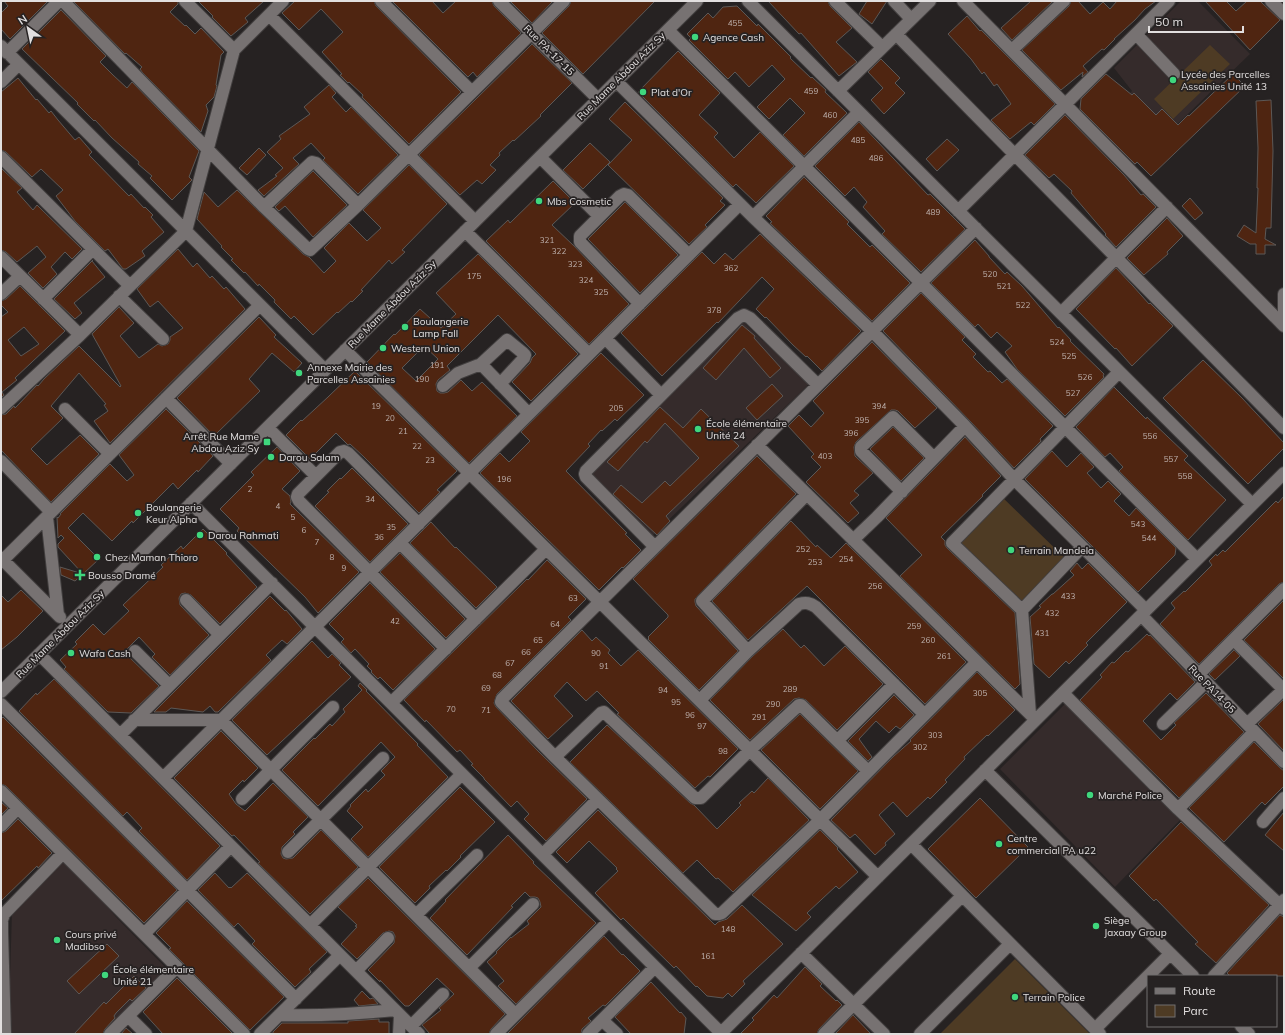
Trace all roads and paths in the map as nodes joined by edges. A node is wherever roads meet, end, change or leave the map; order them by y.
1 (59, 1) edge
2 (63, 1) edge
3 (185, 1) edge
4 (283, 1) edge
5 (381, 1) edge
6 (499, 1) edge
7 (564, 1) edge
8 (697, 1) edge
9 (748, 1) edge
10 (835, 1) edge
11 (894, 1) edge
12 (930, 1) edge
13 (963, 1) edge
14 (1064, 1) edge
15 (1169, 1) edge
16 (1271, 1) edge
17 (1284, 14) edge
18 (269, 15) junction
19 (911, 19) junction
20 (668, 30) junction
21 (531, 33) junction
22 (896, 34) junction
23 (1136, 34) junction
24 (882, 48) junction
25 (4, 50) edge
26 (234, 50) junction
27 (1012, 50) junction
28 (19, 64) junction
29 (1174, 74) dead end
30 (616, 81) junction
31 (1, 82) edge
32 (838, 91) junction
33 (472, 92) junction
34 (598, 100) junction
35 (1065, 105) junction
36 (859, 112) junction
37 (208, 148) junction
38 (409, 155) junction
39 (1015, 155) junction
40 (1, 157) edge
41 (540, 157) junction
42 (804, 166) junction
43 (740, 204) junction
44 (358, 205) junction
45 (264, 207) junction
46 (1167, 208) junction
47 (958, 211) junction
48 (599, 216) junction
49 (753, 217) junction
50 (475, 221) junction
51 (976, 228) junction
52 (186, 231) junction
53 (465, 231) junction
54 (93, 249) junction
55 (689, 255) junction
56 (1, 257) edge
57 (1116, 258) junction
58 (20, 276) junction
59 (921, 283) junction
60 (130, 286) junction
61 (1, 294) edge
62 (1284, 294) edge
63 (119, 296) junction
64 (43, 299) junction
65 (640, 304) junction
66 (260, 305) junction
67 (1284, 309) edge
68 (1061, 313) junction
69 (1284, 321) edge
70 (1284, 326) edge
71 (872, 330) junction
72 (80, 335) junction
73 (605, 338) junction
74 (163, 339) dead end
75 (346, 350) junction
76 (589, 354) junction
77 (481, 364) junction
78 (325, 370) junction
79 (1119, 372) junction
80 (500, 384) junction
81 (818, 385) junction
82 (443, 386) dead end
83 (661, 395) junction
84 (166, 398) junction
85 (1, 408) edge
86 (65, 410) dead end
87 (529, 414) junction
88 (965, 426) junction
89 (1066, 427) junction
90 (268, 428) junction
91 (1284, 428) edge
92 (758, 445) junction
93 (110, 454) junction
94 (934, 458) junction
95 (1, 461) edge
96 (231, 464) junction
97 (470, 473) junction
98 (1284, 473) edge
99 (316, 476) junction
100 (1014, 479) junction
101 (902, 492) junction
102 (808, 494) junction
103 (191, 503) junction
104 (1252, 504) junction
105 (49, 515) junction
106 (419, 524) junction
107 (853, 540) junction
108 (400, 543) junction
109 (655, 547) junction
110 (1082, 547) junction
111 (546, 549) junction
112 (1198, 559) junction
113 (2, 560) edge
114 (370, 572) junction
115 (272, 583) junction
116 (1284, 589) edge
117 (186, 600) dead end
118 (600, 602) junction
119 (1022, 610) junction
120 (1143, 613) junction
121 (58, 615) junction
122 (476, 619) junction
123 (68, 625) junction
124 (315, 627) junction
125 (220, 635) junction
126 (1234, 640) junction
127 (446, 649) junction
128 (135, 651) dead end
129 (748, 651) junction
130 (39, 654) junction
131 (977, 662) junction
132 (1202, 679) junction
133 (894, 684) junction
134 (169, 685) junction
135 (1284, 689) edge
136 (1, 692) edge
137 (1063, 693) junction
138 (700, 700) junction
139 (391, 703) junction
140 (1, 704) edge
141 (333, 707) dead end
142 (924, 714) junction
143 (1033, 717) junction
144 (134, 720) junction
145 (221, 720) junction
146 (1162, 724) dead end
147 (1250, 728) junction
148 (120, 735) junction
149 (838, 740) junction
150 (750, 750) junction
151 (555, 757) junction
152 (383, 758) dead end
153 (1284, 762) edge
154 (271, 770) junction
155 (868, 770) junction
156 (985, 770) junction
157 (462, 774) junction
158 (163, 778) junction
159 (1, 791) edge
160 (1284, 798) edge
161 (242, 799) dead end
162 (598, 799) junction
163 (18, 808) junction
164 (1178, 809) junction
165 (320, 820) junction
166 (820, 820) junction
167 (1263, 822) dead end
168 (1, 826) edge
169 (911, 844) junction
170 (232, 846) junction
171 (288, 852) dead end
172 (63, 853) junction
173 (543, 854) junction
174 (477, 855) dead end
175 (368, 867) junction
176 (878, 876) junction
177 (188, 891) junction
178 (962, 896) junction
179 (533, 904) dead end
180 (1283, 905) edge
181 (416, 915) junction
182 (609, 921) junction
183 (310, 925) junction
184 (2, 932) edge
185 (144, 934) junction
186 (388, 938) dead end
187 (1010, 944) junction
188 (801, 953) junction
189 (1170, 954) junction
190 (340, 955) junction
191 (177, 967) junction
192 (655, 967) junction
193 (469, 968) junction
194 (356, 971) junction
195 (1150, 975) edge
196 (1192, 975) edge
197 (1215, 975) edge
198 (1147, 979) edge
199 (443, 994) dead end
200 (296, 999) junction
201 (854, 1004) junction
202 (398, 1012) junction
203 (515, 1014) junction
204 (128, 1016) junction
205 (279, 1016) junction
206 (602, 1020) junction
207 (415, 1030) edge
208 (1097, 1032) edge
209 (721, 1033) edge
210 (5, 1034) edge
211 (110, 1034) edge
212 (146, 1034) edge
213 (244, 1034) edge
214 (260, 1034) edge
215 (399, 1034) edge
216 (496, 1034) edge
217 (588, 1034) edge
218 (617, 1034) edge
219 (824, 1034) edge
220 (884, 1034) edge
221 (920, 1034) edge

1 - 25 street
2 - 37 street
3 - 26 street
4 - 18 street
5 - 33 street
6 - 21 street, Rue PA-17-15
7 - 21 street
8 - 20 street, Rue Mame Abdou Aziz Sy
9 - 32 street
10 - 24 street
11 - 19 street
12 - 19 street
13 - 27 street
14 - 27 street
15 - 23 street
16 - 17 street
18 - 26 street
18 - 38 street
19 - 22 street
20 - 30 street, Rue Mame Abdou Aziz Sy
20 - 42 street
21 - 33 street
21 - 34 street, Rue PA-17-15
22 - 24 street
22 - 39 street
23 - 29 street
23 - 35 street
24 - 32 street
25 - 28 street
26 - 37 street
27 - 35 street
28 - 31 street
28 - 52 street
30 - 34 street, Rue Mame Abdou Aziz Sy
30 - 43 street, Rue PA14-05
32 - 36 street
33 - 38 street
34 - 41 street, Rue Mame Abdou Aziz Sy
35 - 39 street
35 - 46 street
36 - 42 street
36 - 47 street
37 - 45 street
37 - 52 street
38 - 44 street
38 - 50 street
39 - 47 street
39 - 57 street
40 - 54 street
41 - 48 street
41 - 50 street, Rue Mame Abdou Aziz Sy
42 - 49 street
42 - 59 street
43 - 49 street, Rue PA14-05
43 - 55 street
44 - 45 street
44 - 45 street
46 - 57 street
46 - 70 street
47 - 51 street
48 - 55 street
48 - 65 street
49 - 71 street, Rue PA14-05
50 - 53 street, Rue Mame Abdou Aziz Sy
51 - 59 street
51 - 68 street
52 - 60 street
52 - 66 street
53 - 75 street, Rue Mame Abdou Aziz Sy
53 - 76 street
54 - 60 street
54 - 64 street
55 - 65 street
56 - 58 street
57 - 68 street
57 - 91 street
58 - 61 street
58 - 64 street
59 - 71 street
59 - 89 street
60 - 63 street
62 - 67 street
63 - 72 street
63 - 74 street
64 - 72 street
65 - 73 street
66 - 78 street
66 - 84 street
67 - 69 street
68 - 79 street
71 - 81 street
71 - 88 street, Rue PA14-05
72 - 85 street
73 - 76 street
73 - 83 street
75 - 78 street, Rue Mame Abdou Aziz Sy
75 - 97 street
76 - 87 street
77 - 80 street
77 - 80 street
77 - 82 street
78 - 90 street, Rue Mame Abdou Aziz Sy
79 - 89 street
79 - 104 street
80 - 87 street
81 - 83 street
81 - 92 street
83 - 109 street
84 - 93 street
84 - 96 street
86 - 93 street
87 - 97 street
88 - 94 street
88 - 100 street, Rue PA14-05
89 - 100 street
89 - 112 street
90 - 96 street, Rue Mame Abdou Aziz Sy
90 - 99 street
92 - 102 street
92 - 109 street
93 - 105 street
94 - 101 street
94 - 101 street
95 - 105 street
96 - 103 street, Rue Mame Abdou Aziz Sy
97 - 106 street
97 - 111 street
98 - 104 street
99 - 106 street
99 - 114 street
100 - 110 street, Rue PA14-05
100 - 119 street
101 - 107 street
102 - 107 street
102 - 129 street
103 - 115 street
103 - 123 street, Rue Mame Abdou Aziz Sy
104 - 112 street
105 - 113 street
105 - 121 street
106 - 108 street
107 - 131 street
108 - 114 street
108 - 122 street
109 - 118 street
110 - 119 street
110 - 120 street, Rue PA14-05
111 - 118 street
111 - 122 street
112 - 120 street
113 - 121 street
114 - 124 street
114 - 127 street
115 - 124 street
115 - 125 street
116 - 126 street
117 - 125 street
118 - 138 street
118 - 151 street
119 - 143 street
120 - 132 street, Rue PA14-05
120 - 137 street
121 - 123 street
122 - 127 street
123 - 130 street, Rue Mame Abdou Aziz Sy
124 - 139 street
124 - 145 street
125 - 134 street
126 - 132 street
126 - 135 street
127 - 139 street
128 - 134 street
129 - 133 street
129 - 138 street
130 - 136 street, Rue Mame Abdou Aziz Sy
130 - 148 street
131 - 142 street
131 - 143 street
132 - 146 street
132 - 147 street, Rue PA14-05
133 - 142 street
133 - 149 street
134 - 144 street
135 - 147 street
137 - 143 street
137 - 164 street
138 - 150 street
139 - 157 street
140 - 177 street
141 - 154 street
142 - 155 street
143 - 156 street
144 - 145 street
144 - 148 street
145 - 154 street
145 - 158 street
147 - 153 street, Rue PA14-05
147 - 164 street
148 - 158 street
149 - 150 street
149 - 155 street
150 - 151 street
150 - 166 street
151 - 162 street
152 - 165 street
154 - 161 street
154 - 165 street
155 - 166 street
156 - 169 street
156 - 189 street
157 - 173 street
157 - 175 street
158 - 170 street
159 - 163 street
160 - 167 street
162 - 166 street
162 - 173 street
163 - 168 street
163 - 172 street
164 - 180 street
165 - 171 street
165 - 175 street
166 - 176 street
169 - 176 street
169 - 178 street
170 - 177 street
170 - 183 street
172 - 184 street
172 - 185 street
173 - 182 street
174 - 181 street
175 - 181 street
175 - 183 street
176 - 188 street
177 - 185 street
177 - 200 street
178 - 187 street
178 - 201 street
179 - 193 street
180 - 197 street
181 - 193 street
182 - 192 street
182 - 203 street
183 - 190 street
184 - 210 street
185 - 191 street
186 - 194 street
187 - 208 street
187 - 221 street
188 - 201 street
188 - 209 street
189 - 195 street
189 - 196 street
190 - 194 street
190 - 200 street
191 - 204 street
191 - 213 street
192 - 206 street
192 - 209 street
193 - 203 street
194 - 202 street
198 - 208 street
199 - 207 street
200 - 205 street
201 - 219 street
201 - 220 street
202 - 205 street
202 - 207 street
202 - 215 street
203 - 216 street
204 - 211 street
204 - 212 street
205 - 214 street
206 - 217 street
206 - 218 street

